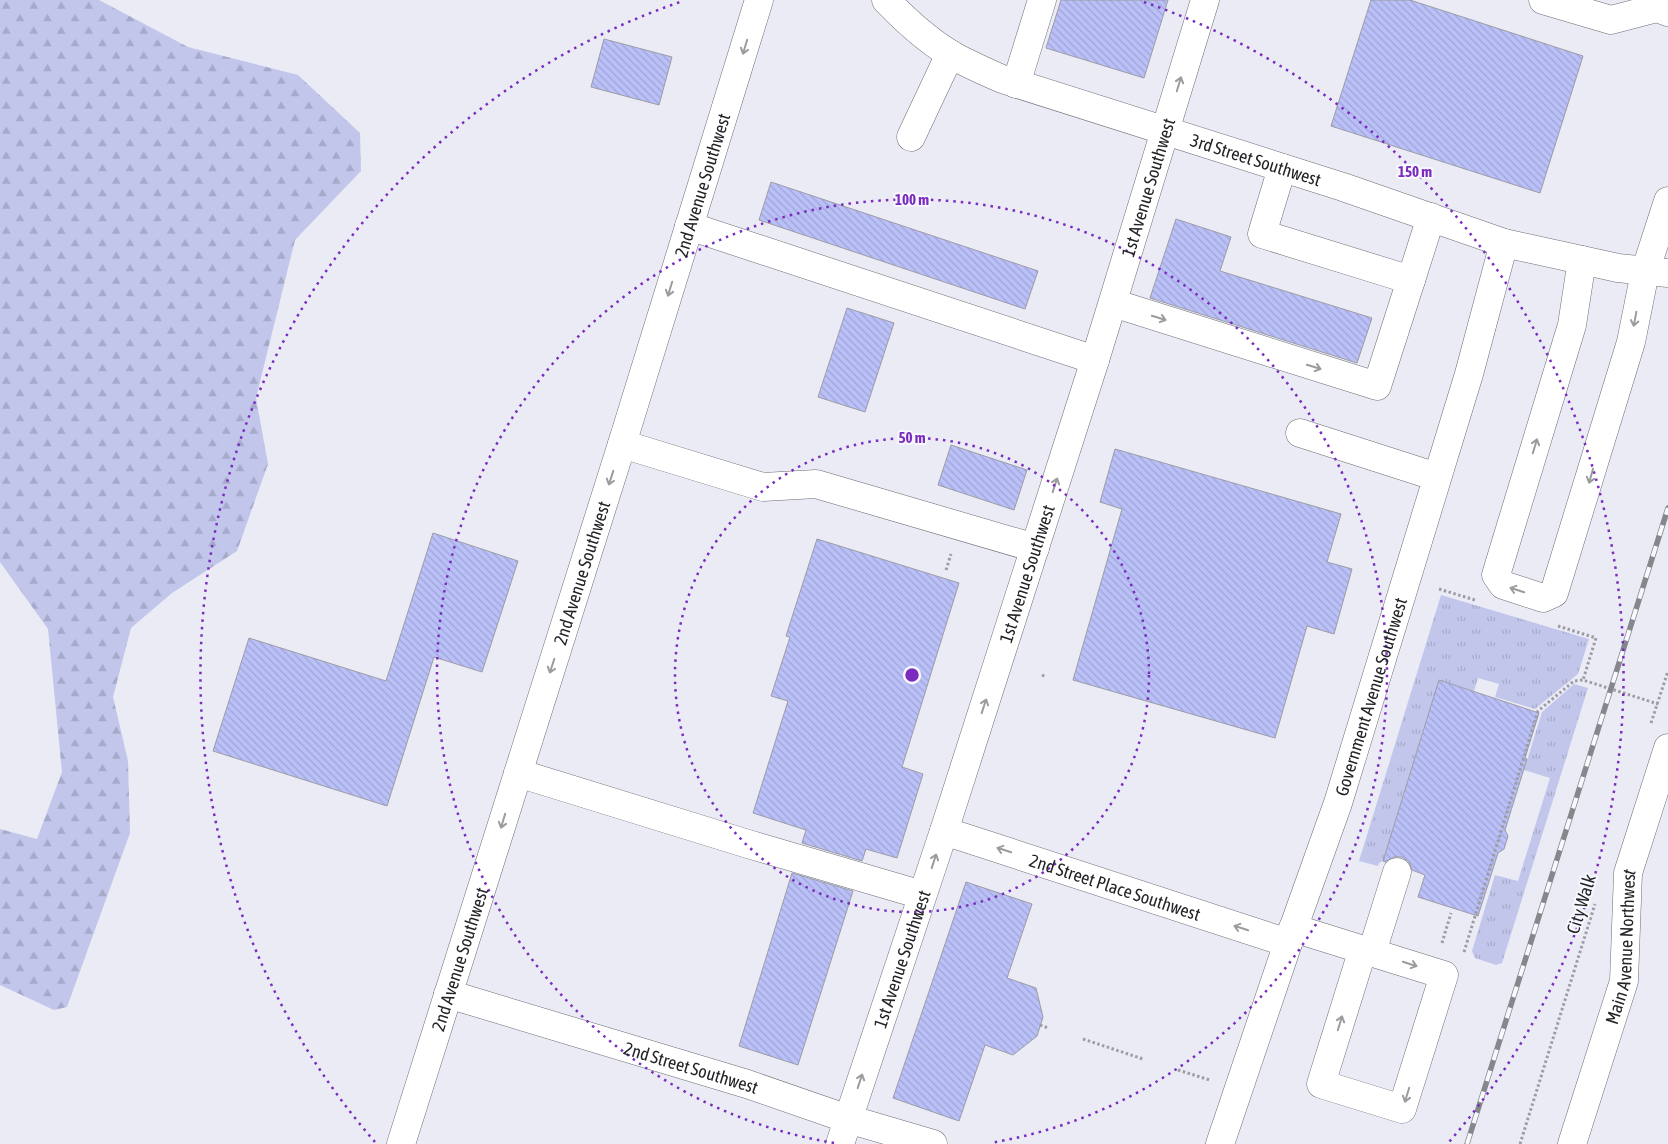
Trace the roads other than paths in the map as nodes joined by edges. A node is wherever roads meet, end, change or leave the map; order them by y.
1 (759, 0) edge
2 (886, 0) edge
3 (1042, 0) edge
4 (1205, 0) edge
5 (1543, 0) edge
6 (1661, 7) edge
7 (950, 54) junction
8 (1016, 84) junction
9 (1164, 131) junction
10 (911, 137) dead end
11 (1282, 168) junction
12 (1668, 201) edge
13 (1431, 217) junction
14 (689, 226) junction
15 (1504, 243) junction
16 (1582, 260) junction
17 (1657, 272) edge
18 (1410, 280) junction
19 (1112, 303) junction
20 (1095, 360) junction
21 (1300, 433) dead end
22 (622, 444) junction
23 (1437, 477) junction
24 (1035, 548) junction
25 (1658, 740) edge
26 (518, 773) junction
27 (944, 831) junction
28 (1397, 872) dead end
29 (922, 895) junction
30 (1290, 936) junction
31 (1368, 950) junction
32 (448, 994) junction
33 (848, 1119) junction
34 (401, 1144) edge
35 (840, 1144) edge
36 (932, 1144) edge
37 (1220, 1144) edge
38 (1572, 1144) edge

1 -> 14 street, 2nd Avenue Southwest
2 - 7 street, 3rd Street Southwest
3 - 8 street
9 -> 4 street, 1st Avenue Southwest
5 - 6 street
7 - 8 street, 3rd Street Southwest
7 - 10 street
8 - 9 street, 3rd Street Southwest
9 - 11 street, 3rd Street Southwest
9 - 19 street, 1st Avenue Southwest
11 - 13 street, 3rd Street Southwest
11 - 18 street
12 - 17 street
13 - 15 street, 3rd Street Southwest
13 - 18 street
14 - 20 street
14 -> 22 street, 2nd Avenue Southwest
15 - 16 street, 3rd Street Southwest
15 - 23 street, Government Avenue Southwest
16 - 17 street, 3rd Street Southwest
17 -> 16 street
19 -> 18 street
19 - 20 street, 1st Avenue Southwest
24 -> 20 street, 1st Avenue Southwest
21 - 23 street
22 - 24 street
22 -> 26 street, 2nd Avenue Southwest
23 - 30 street, Government Avenue Southwest
27 -> 24 street, 1st Avenue Southwest
25 - 38 street, Main Avenue Northwest
26 - 29 street
26 -> 32 street, 2nd Avenue Southwest
29 -> 27 street, 1st Avenue Southwest
30 -> 27 street, 2nd Street Place Southwest
28 - 31 street
33 -> 29 street, 1st Avenue Southwest
30 - 31 street, 2nd Street Place Southwest
30 - 37 street, Government Avenue Southwest
31 -> 31 street
32 - 33 street, 2nd Street Southwest
32 - 34 street, 2nd Avenue Southwest
33 - 35 street, 1st Avenue Southwest
33 - 36 street, 2nd Street Southwest

